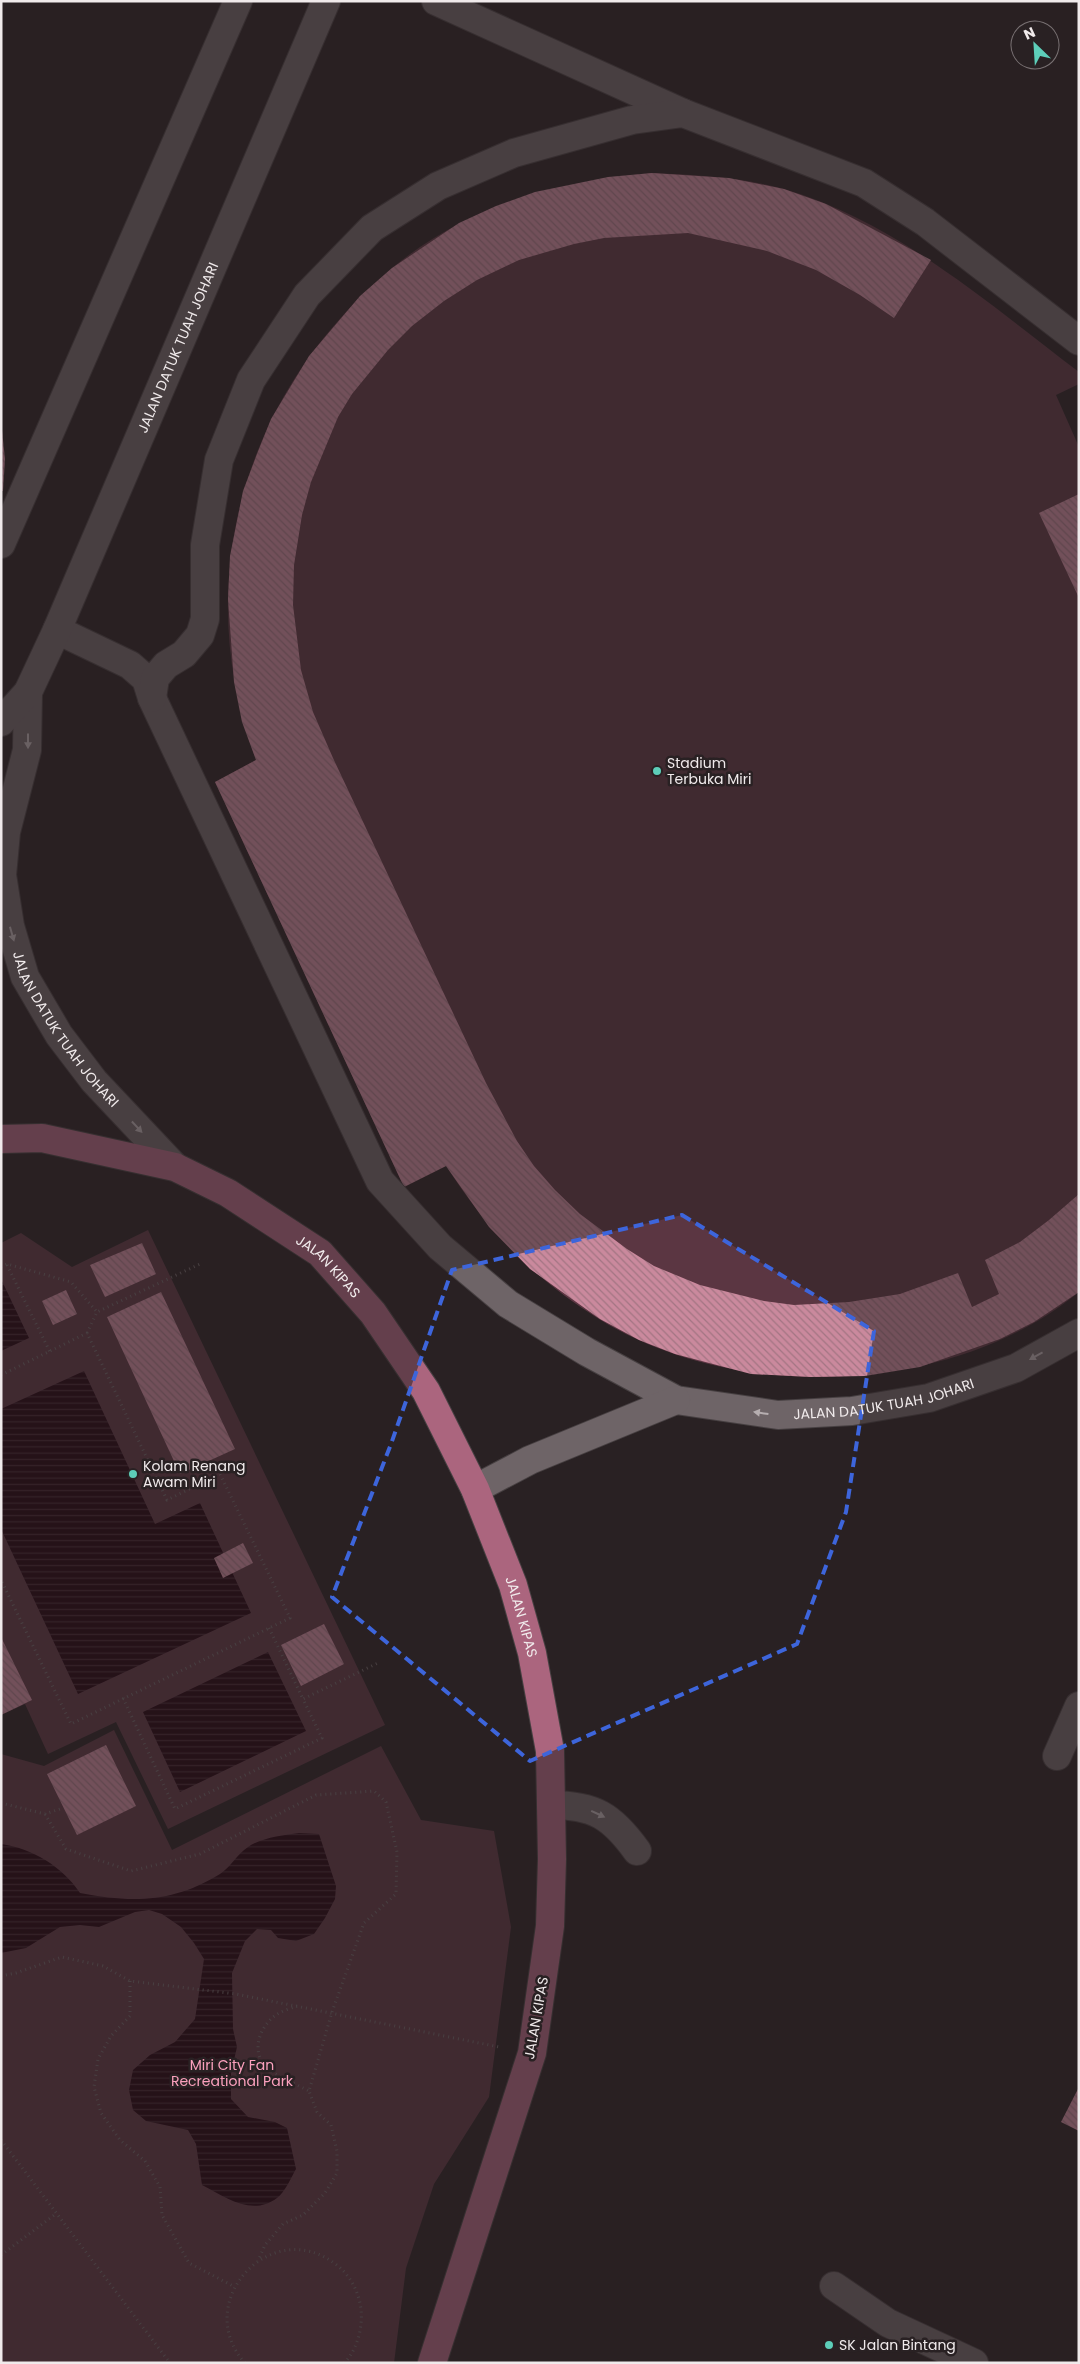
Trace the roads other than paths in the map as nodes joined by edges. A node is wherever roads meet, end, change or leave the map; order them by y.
1 (238, 1) edge
2 (326, 1) edge
3 (436, 1) edge
4 (683, 113) junction
5 (1079, 341) edge
6 (1, 544) edge
7 (57, 630) junction
8 (28, 692) junction
9 (152, 698) junction
10 (1, 722) edge
11 (1, 1139) edge
12 (175, 1167) junction
13 (1079, 1333) edge
14 (676, 1400) junction
15 (475, 1490) junction
16 (1079, 1706) edge
17 (1057, 1756) dead end
18 (551, 1805) junction
19 (637, 1851) dead end
20 (834, 2286) dead end
21 (432, 2363) edge
22 (974, 2363) edge

1 - 6 lane
2 - 7 lane, JALAN DATUK TUAH JOHARI
3 - 4 lane
4 - 5 lane
4 - 9 lane
7 - 8 lane, JALAN DATUK TUAH JOHARI
7 - 9 lane
8 - 10 lane, JALAN DATUK TUAH JOHARI
8 -> 12 lane, JALAN DATUK TUAH JOHARI
9 - 14 lane
11 - 12 main road, JALAN KIPAS
12 - 15 main road, JALAN KIPAS
13 -> 14 lane, JALAN DATUK TUAH JOHARI
14 - 15 lane
15 - 18 main road, JALAN KIPAS
16 - 17 lane
18 -> 19 lane
18 - 21 main road, JALAN KIPAS
20 - 22 lane

